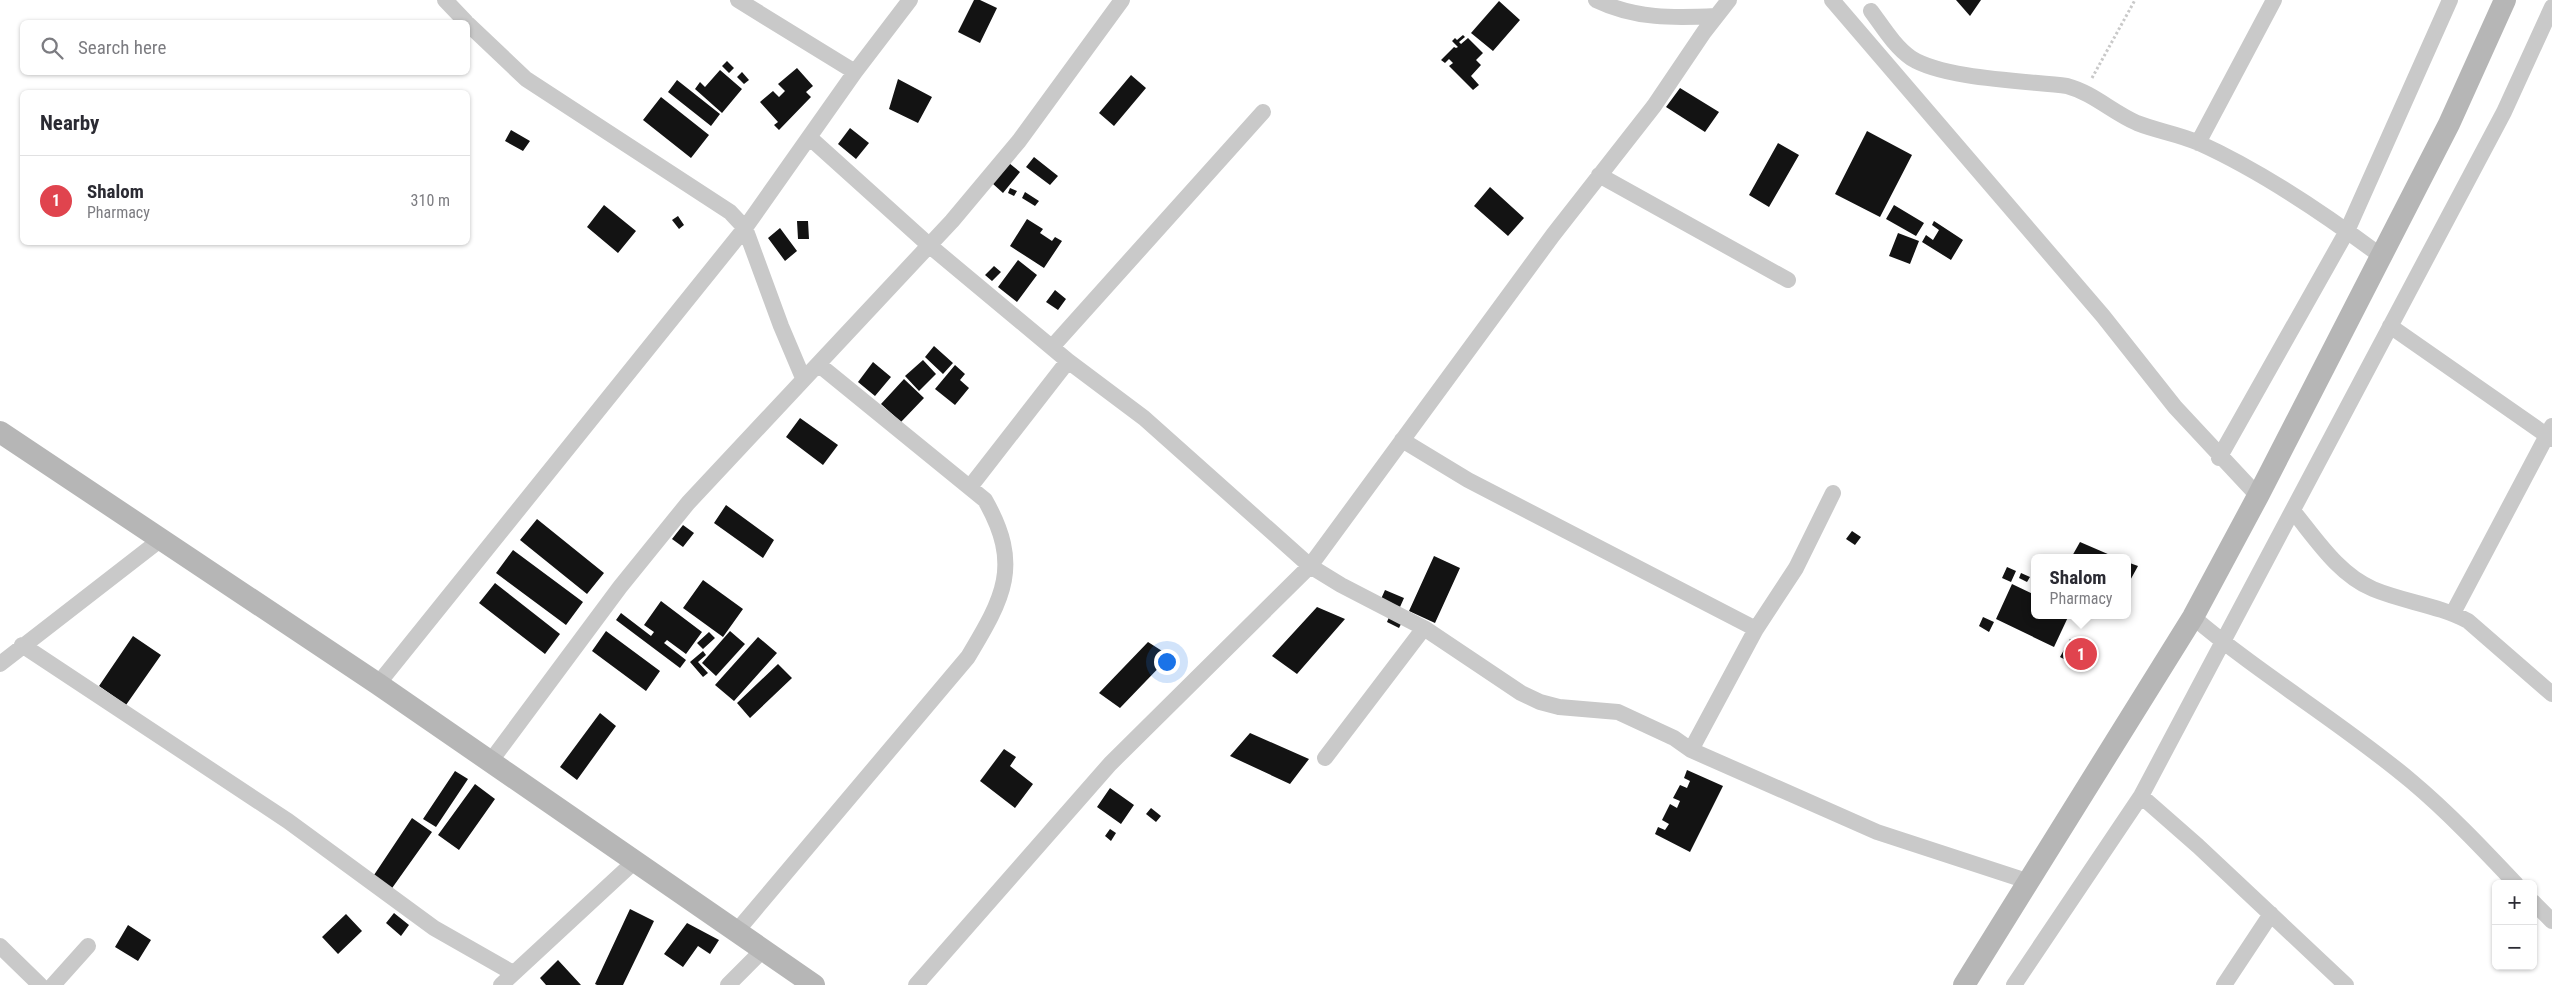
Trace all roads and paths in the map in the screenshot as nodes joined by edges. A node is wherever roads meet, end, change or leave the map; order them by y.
1 (445, 0) edge
2 (738, 0) edge
3 (910, 0) edge
4 (1122, 0) edge
5 (1596, 0) edge
6 (1729, 0) edge
7 (1832, 0) edge
8 (2135, 0) edge
9 (2274, 0) edge
10 (2450, 0) edge
11 (2505, 0) edge
12 (1875, 5) edge
13 (2552, 6) edge
14 (1716, 16) junction
15 (464, 20) edge
16 (470, 26) edge
17 (1857, 30) junction
18 (855, 72) junction
19 (2084, 91) junction
20 (1264, 112) dead end
21 (809, 137) junction
22 (2198, 143) junction
23 (1599, 175) junction
24 (745, 228) junction
25 (2346, 231) junction
26 (930, 246) junction
27 (2381, 256) junction
28 (1788, 280) dead end
29 (2390, 326) junction
30 (1052, 347) junction
31 (1068, 360) junction
32 (818, 364) junction
33 (803, 378) junction
34 (0, 432) edge
35 (2550, 433) edge
36 (1402, 440) junction
37 (2219, 458) junction
38 (970, 487) junction
39 (1833, 493) dead end
40 (2258, 496) junction
41 (2293, 511) junction
42 (160, 540) junction
43 (1310, 566) junction
44 (2453, 613) junction
45 (2193, 617) junction
46 (1424, 628) junction
47 (1756, 629) junction
48 (2224, 643) junction
49 (22, 645) junction
50 (0, 664) edge
51 (378, 684) junction
52 (2552, 694) edge
53 (1691, 750) junction
54 (1325, 758) dead end
55 (490, 762) junction
56 (2141, 796) junction
57 (634, 862) junction
58 (2512, 880) edge
59 (2030, 882) junction
60 (2537, 906) edge
61 (2271, 914) junction
62 (2552, 921) edge
63 (736, 932) junction
64 (0, 946) edge
65 (88, 946) dead end
66 (763, 950) junction
67 (514, 973) junction
68 (40, 985) edge
69 (53, 985) edge
70 (501, 985) edge
71 (728, 985) edge
72 (814, 985) edge
73 (916, 985) edge
74 (1964, 985) edge
75 (2014, 985) edge
76 (2224, 985) edge
77 (2346, 985) edge

1 - 15 street
2 - 18 street
3 - 18 street
4 - 26 street
5 - 14 street
6 - 14 street
7 - 17 street
8 - 19 path
9 - 22 street
10 - 25 street
11 - 27 main road
12 - 17 street
12 - 19 street
13 - 29 street
14 - 23 street
16 - 24 street
17 - 37 street
18 - 21 street
19 - 22 street
20 - 30 street
21 - 24 street
21 - 26 street
22 - 25 street
23 - 28 street
23 - 36 street
24 - 33 street
24 - 51 street
25 - 27 street
25 - 37 street
26 - 30 street
26 - 32 street
27 - 40 main road
29 - 35 street
29 - 41 street
30 - 31 street
31 - 38 street
31 - 43 street
32 - 33 street
32 - 38 street
33 - 55 street
34 - 42 main road
35 - 44 street
36 - 43 street
36 - 47 street
37 - 40 street
38 - 63 street
39 - 47 street
40 - 45 main road
41 - 44 street
41 - 48 street
42 - 49 street
42 - 51 main road
43 - 46 street
43 - 73 street
44 - 52 street
45 - 48 street
45 - 59 main road
46 - 53 street
46 - 54 street
47 - 53 street
48 - 56 street
48 - 58 street
49 - 50 street
49 - 67 street
51 - 55 main road
53 - 59 street
55 - 57 main road
56 - 61 street
56 - 75 street
57 - 63 main road
57 - 67 street
59 - 74 main road
60 - 62 street
61 - 76 street
61 - 77 street
63 - 66 main road
64 - 68 street
65 - 69 street
66 - 71 street
66 - 72 main road
67 - 70 street

